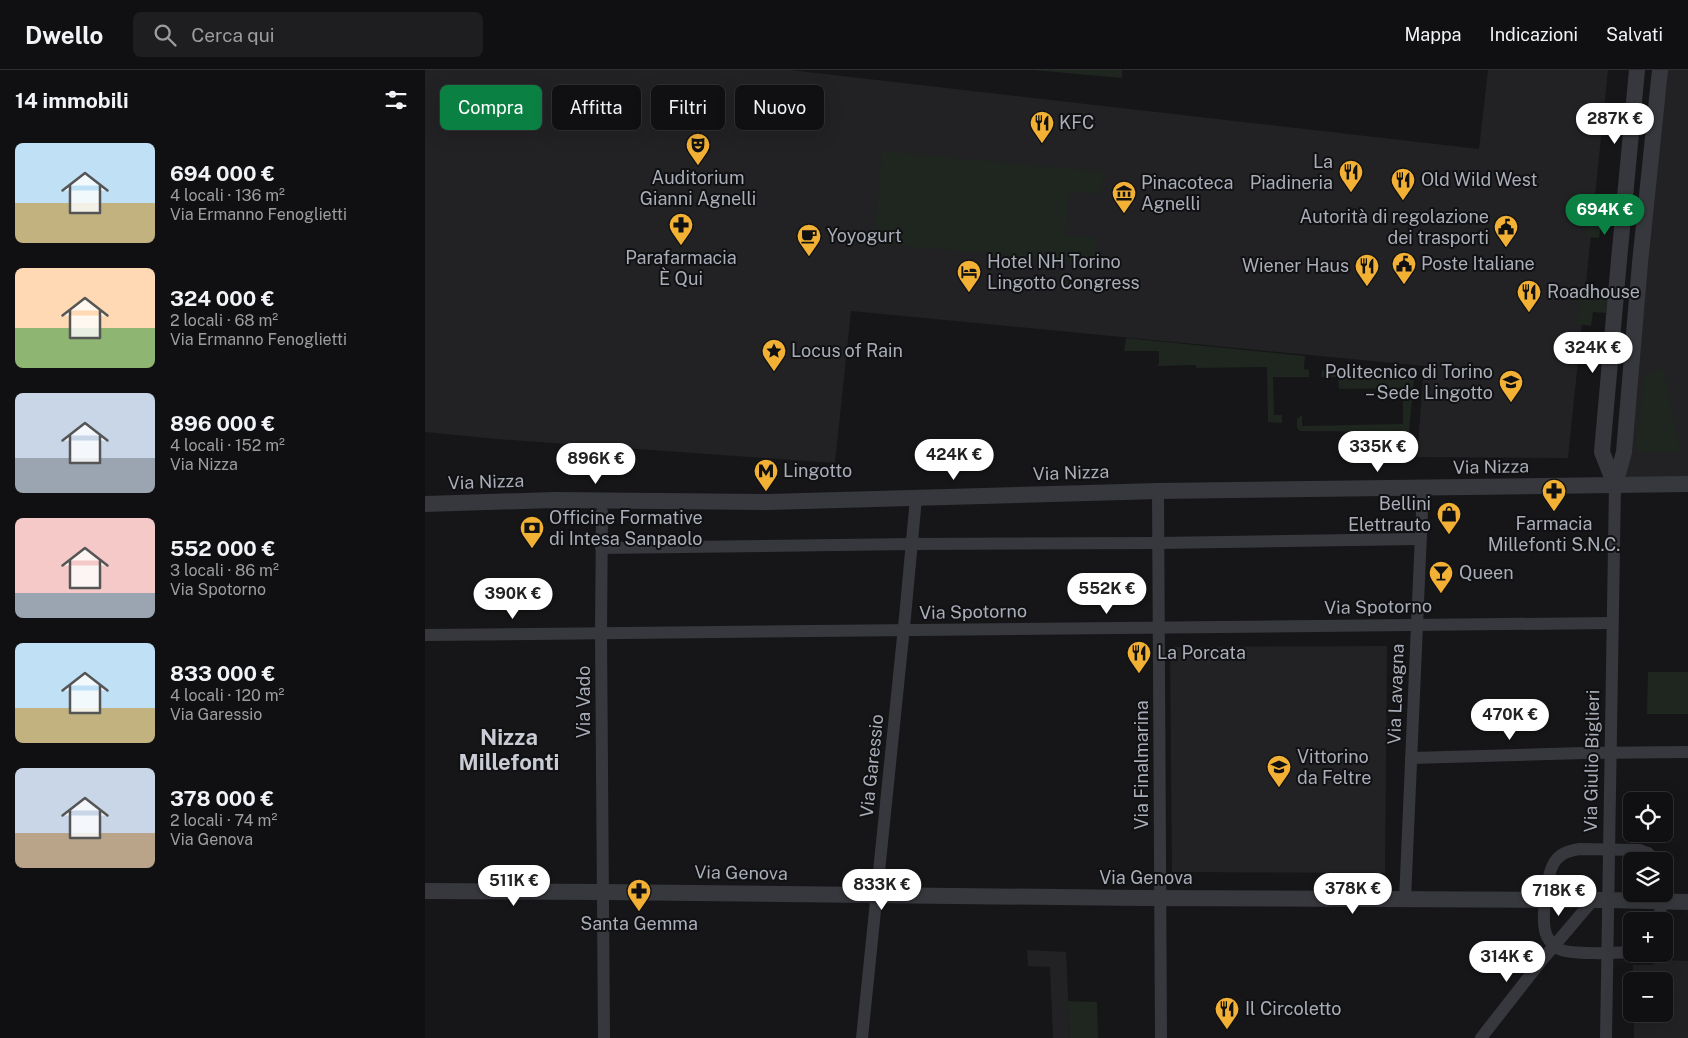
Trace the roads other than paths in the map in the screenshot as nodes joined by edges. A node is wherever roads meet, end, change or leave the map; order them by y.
1 (1637, 70) edge
2 (1660, 70) edge
3 (1688, 484) edge
4 (1615, 485) junction
5 (1423, 488) junction
6 (1158, 491) junction
7 (915, 498) junction
8 (425, 504) edge
9 (602, 512) dead end
10 (1420, 539) junction
11 (1158, 543) junction
12 (912, 544) junction
13 (601, 548) junction
14 (1612, 623) junction
15 (1417, 624) junction
16 (1159, 628) junction
17 (904, 630) junction
18 (601, 633) junction
19 (425, 635) edge
20 (1688, 752) edge
21 (1610, 753) junction
22 (1411, 758) junction
23 (1608, 849) junction
24 (1646, 852) edge
25 (425, 891) edge
26 (603, 892) junction
27 (877, 896) junction
28 (1160, 898) junction
29 (1623, 899) edge
30 (1673, 899) edge
31 (1405, 900) junction
32 (1545, 900) junction
33 (1600, 900) junction
34 (1688, 902) edge
35 (1554, 945) junction
36 (1607, 952) junction
37 (1623, 952) edge
38 (604, 1038) edge
39 (861, 1038) edge
40 (1161, 1038) edge
41 (1481, 1038) edge
42 (1606, 1038) edge

1 - 4 street
2 - 4 street
3 - 4 street, Via Nizza
4 - 5 street, Via Nizza
4 - 14 street, Via Giulio Biglieri
5 - 6 street, Via Nizza
5 - 10 street, Via Lavagna
6 - 7 street, Via Nizza
6 - 11 street, Via Finalmarina
7 - 8 street, Via Nizza
7 - 12 street, Via Garessio
9 - 13 street, Via Vado
10 - 11 street
10 - 15 street, Via Lavagna
11 - 12 street
11 - 16 street, Via Finalmarina
12 - 13 street
12 - 17 street, Via Garessio
13 - 18 street, Via Vado
14 - 15 street, Via Spotorno
14 - 21 street, Via Giulio Biglieri
15 - 16 street, Via Spotorno
15 - 22 street, Via Lavagna
16 - 17 street, Via Spotorno
16 - 28 street, Via Finalmarina
17 - 18 street, Via Spotorno
17 - 27 street, Via Garessio
18 - 19 street, Via Spotorno
18 - 26 street, Via Vado
20 - 21 street
21 - 22 street
21 - 23 street, Via Giulio Biglieri
22 - 31 street, Via Lavagna
23 - 24 street
23 - 32 street
23 - 33 street, Via Giulio Biglieri
25 - 26 street, Via Genova
26 - 27 street, Via Genova
26 - 38 street
27 - 28 street, Via Genova
27 - 39 street, Via Garessio
28 - 31 street, Via Genova
28 - 40 street, Via Finalmarina
29 - 33 street, Via Genova
30 - 34 street, Via Genova
31 - 32 street, Via Genova
32 - 33 street, Via Genova
32 - 35 street
33 - 35 street
33 - 36 street, Via Giulio Biglieri
35 - 36 street
35 - 41 street
36 - 37 street
36 - 42 street, Via Giulio Biglieri

